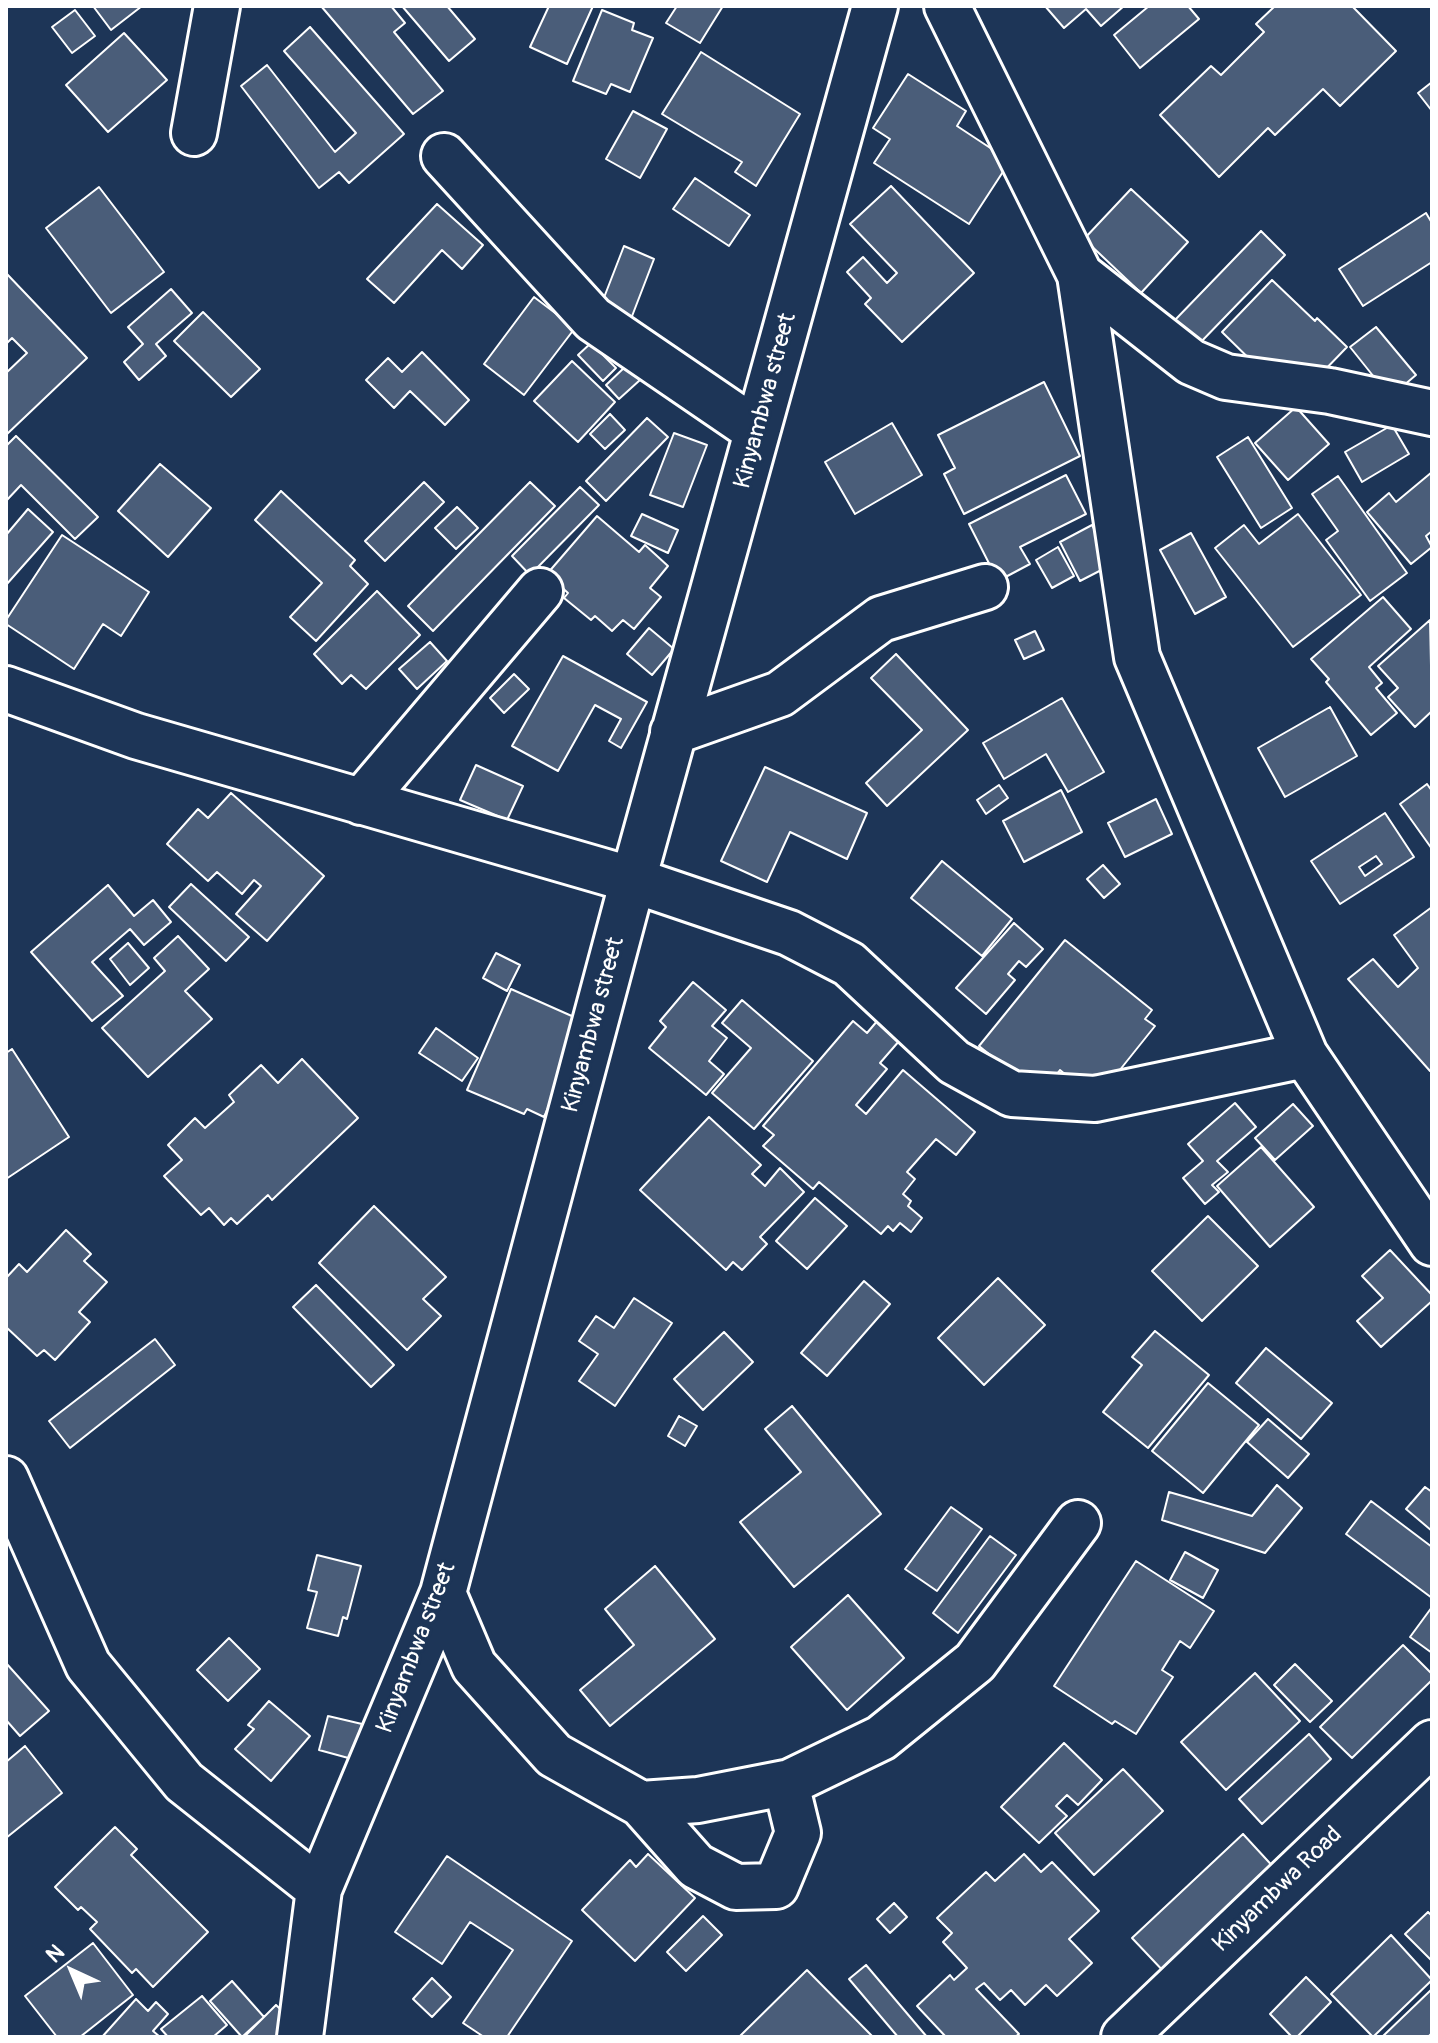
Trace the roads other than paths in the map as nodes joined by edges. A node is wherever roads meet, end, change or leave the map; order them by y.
1 (217, 6) edge
2 (875, 6) edge
3 (947, 6) edge
4 (194, 133) dead end
5 (444, 156) dead end
6 (1080, 275) junction
7 (1432, 413) edge
8 (757, 431) junction
9 (985, 587) dead end
10 (540, 591) dead end
11 (6, 689) edge
12 (673, 732) junction
13 (361, 802) junction
14 (633, 880) junction
15 (1305, 1055) junction
16 (1432, 1243) edge
17 (6, 1479) edge
18 (1078, 1523) dead end
19 (443, 1593) junction
20 (1432, 1743) edge
21 (790, 1782) junction
22 (641, 1804) junction
23 (319, 1889) junction
24 (300, 2037) edge
25 (1124, 2037) edge

1 - 4 street
2 - 8 street, Kinyambwa street
3 - 6 street
5 - 8 street
6 - 7 street
6 - 15 street
8 - 12 street, Kinyambwa street
9 - 12 street
10 - 13 street
11 - 13 street
12 - 14 street, Kinyambwa street
13 - 14 street
14 - 15 street
14 - 19 street, Kinyambwa street
15 - 16 street
17 - 23 street
18 - 21 street
19 - 22 street
19 - 23 street, Kinyambwa street
20 - 25 street, Kinyambwa Road
21 - 22 street
21 - 22 street
23 - 24 street, Kinyambwa street

